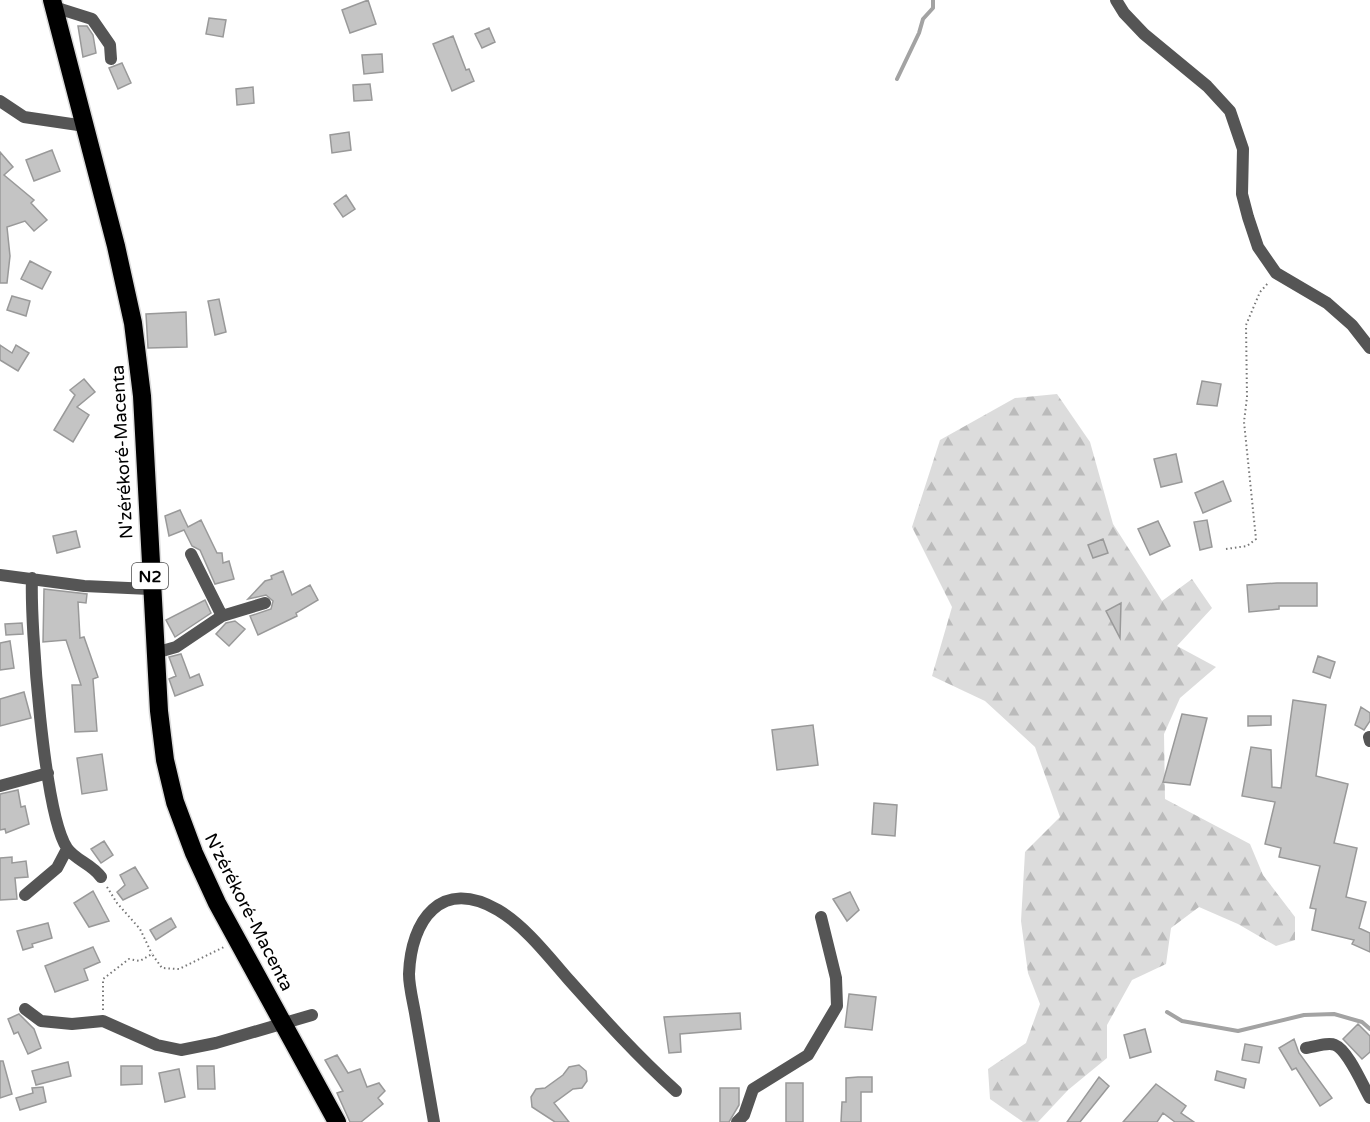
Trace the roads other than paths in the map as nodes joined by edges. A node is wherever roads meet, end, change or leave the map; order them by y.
1 (1116, 0) edge
2 (53, 4) edge
3 (111, 59) dead end
4 (0, 101) edge
5 (85, 126) junction
6 (1370, 348) edge
7 (191, 554) dead end
8 (0, 575) edge
9 (32, 578) junction
10 (150, 589) junction
11 (265, 603) dead end
12 (222, 616) junction
13 (155, 653) junction
14 (48, 773) junction
15 (0, 786) edge
16 (67, 849) junction
17 (101, 877) road end
18 (25, 895) dead end
19 (821, 917) dead end
20 (25, 1009) dead end
21 (312, 1015) dead end
22 (282, 1023) junction
23 (1306, 1048) dead end
24 (676, 1091) dead end
25 (1370, 1098) edge
26 (336, 1122) edge
27 (434, 1122) edge
28 (736, 1122) edge

1 - 6 street
2 - 3 street
2 - 5 highway, N'zérékoré-Macenta / N2
4 - 5 street
5 - 10 highway, N'zérékoré-Macenta / N2
7 - 12 street
8 - 9 street
9 - 10 street
9 - 14 street
10 - 13 highway, N'zérékoré-Macenta / N2
11 - 12 street
12 - 13 street
13 - 22 highway, N'zérékoré-Macenta / N2
14 - 15 street
14 - 16 street
16 - 17 street
16 - 18 street
19 - 28 street
20 - 22 street
21 - 22 street
22 - 26 highway, N'zérékoré-Macenta / N2
23 - 25 street
24 - 27 street

